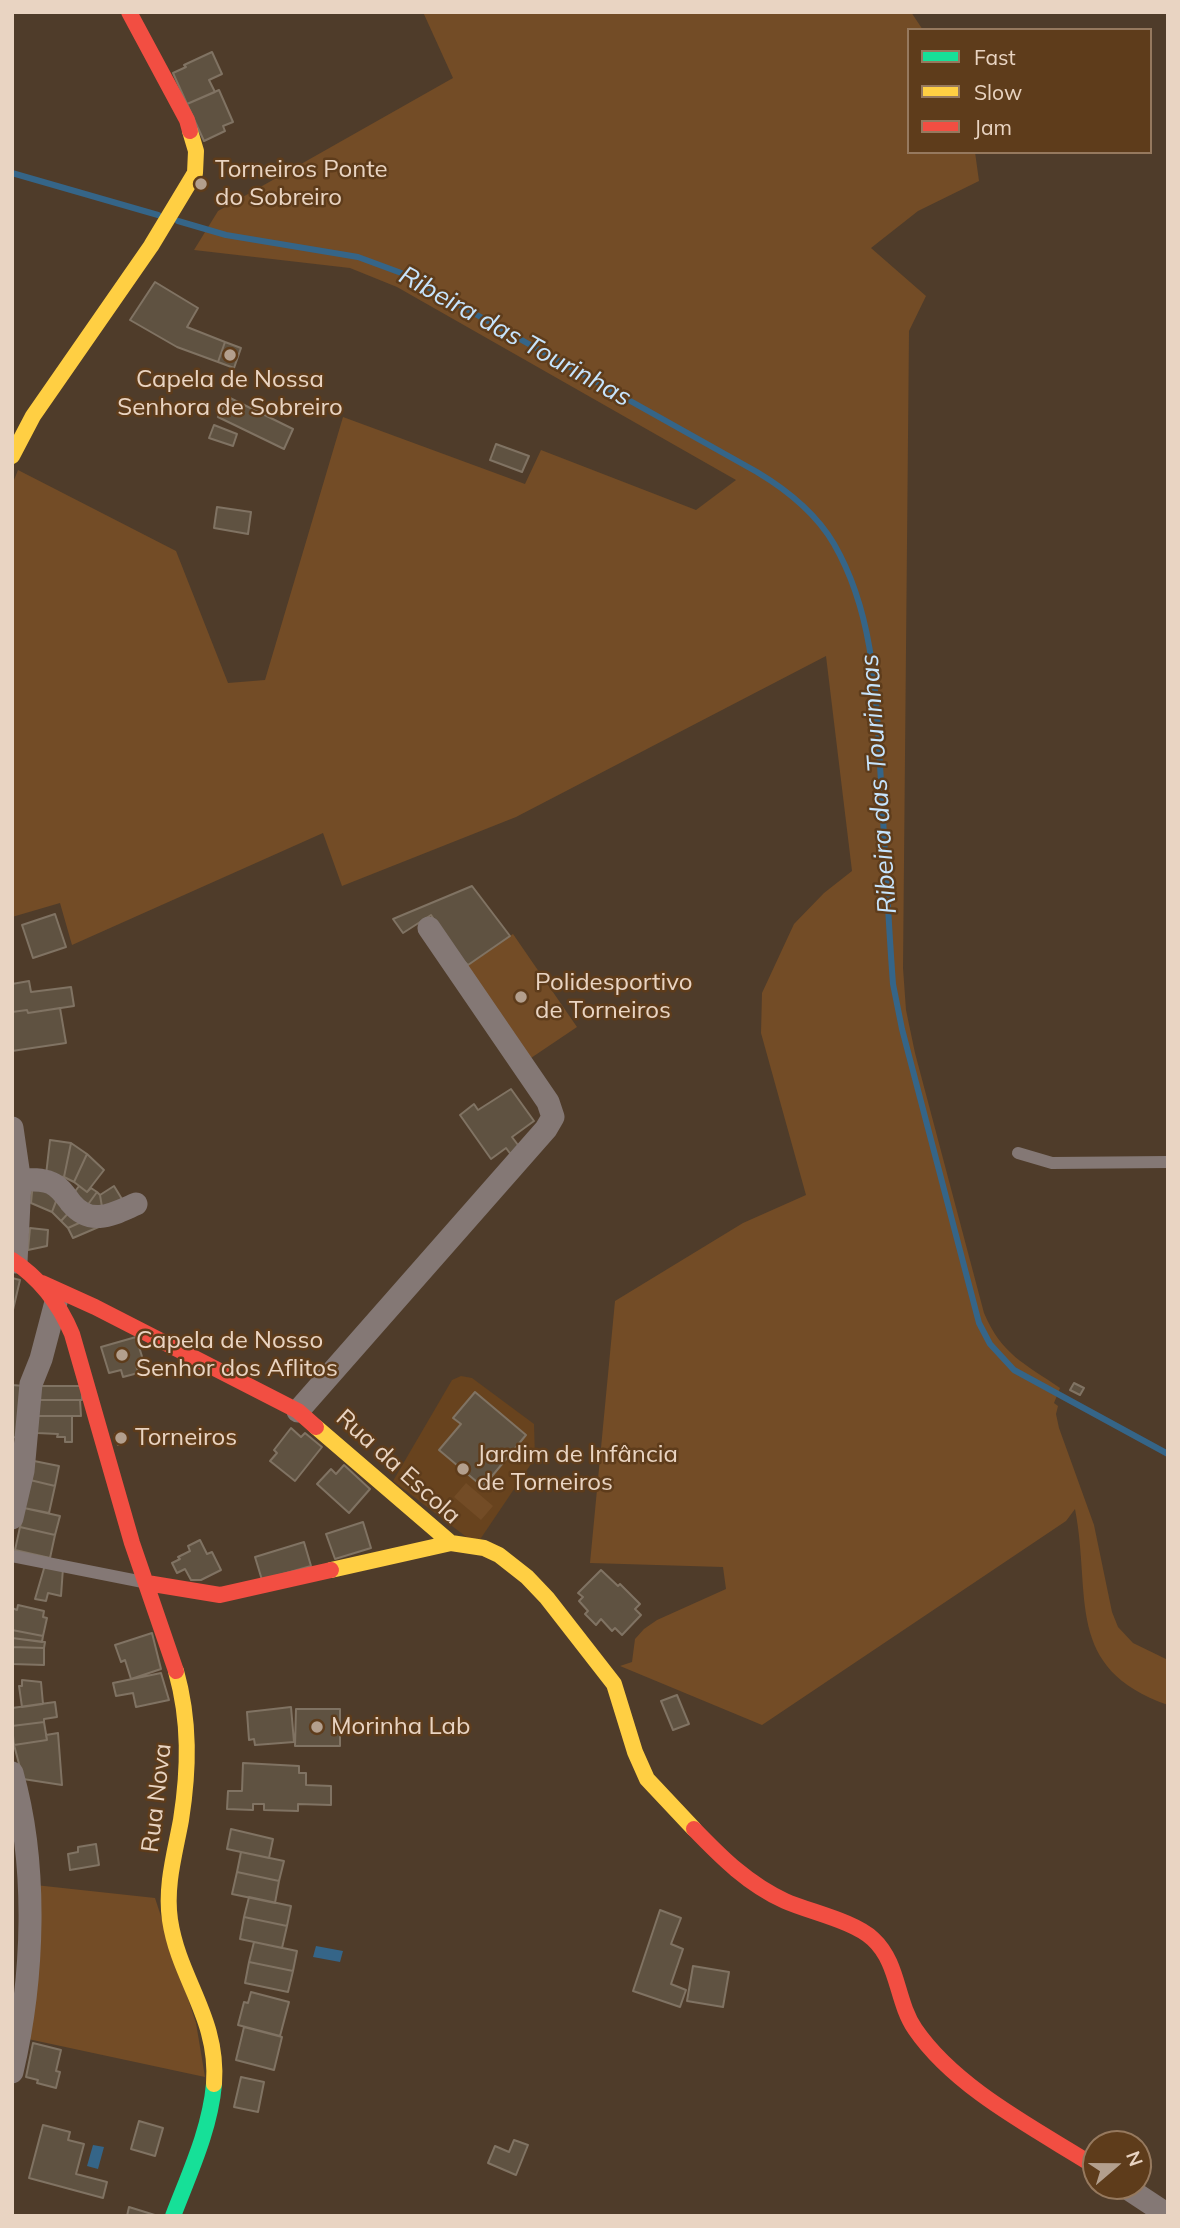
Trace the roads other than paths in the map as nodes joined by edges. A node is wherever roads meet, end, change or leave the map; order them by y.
1 (129, 12) edge
2 (12, 456) edge
3 (429, 928) dead end
4 (12, 1128) edge
5 (1018, 1153) dead end
6 (1168, 1162) edge
7 (16, 1180) edge
8 (136, 1204) dead end
9 (15, 1212) edge
10 (14, 1261) edge
11 (41, 1283) junction
12 (56, 1301) junction
13 (298, 1411) junction
14 (12, 1518) edge
15 (452, 1543) junction
16 (12, 1556) edge
17 (147, 1583) junction
18 (12, 1773) edge
19 (17, 2009) edge
20 (12, 2072) edge
21 (1082, 2158) edge
22 (1146, 2200) edge
23 (1168, 2214) edge
24 (173, 2216) edge

1 - 2 street
3 - 13 street
4 - 7 street
5 - 6 lane
7 - 8 street
7 - 9 street
9 - 10 street
10 - 11 street
11 - 12 street, Rua Nova
11 - 13 street, Rua da Escola
12 - 14 street
12 - 17 street, Rua Nova
13 - 15 street, Rua da Escola
15 - 17 street, Rua da Escola
15 - 21 street
16 - 17 lane
17 - 24 street, Rua Nova
18 - 19 street
19 - 20 street
22 - 23 street

